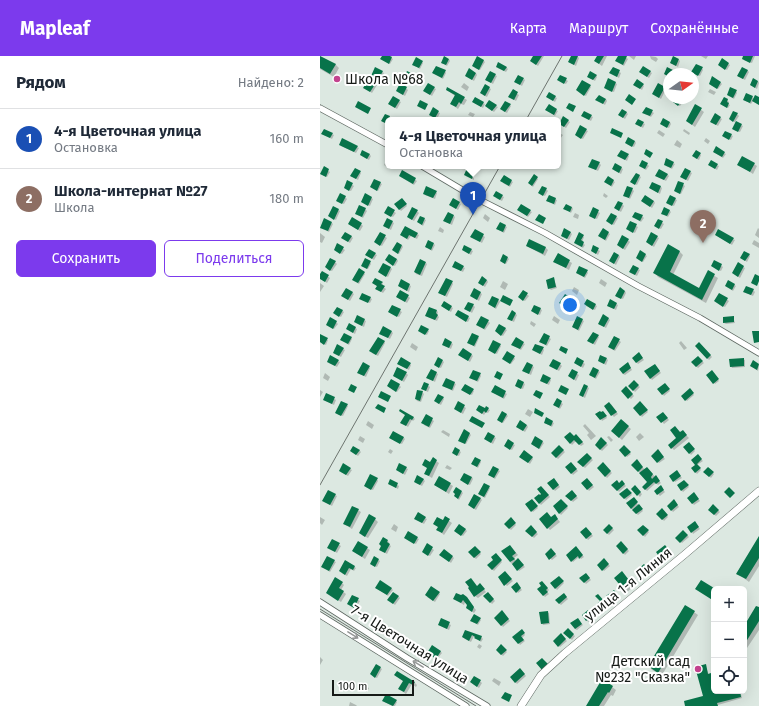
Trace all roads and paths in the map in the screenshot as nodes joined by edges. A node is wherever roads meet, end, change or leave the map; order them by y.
1 (320, 108) edge
2 (385, 144) edge
3 (427, 169) edge
4 (759, 353) edge
5 (759, 491) edge
6 (320, 602) edge
7 (320, 615) edge
8 (466, 706) edge
9 (487, 706) edge
10 (522, 706) edge

1 - 2 street
3 - 4 street
5 - 10 main road, улица 1-я Линия
9 -> 6 street, 7-я Цветочная улица
7 -> 8 street

